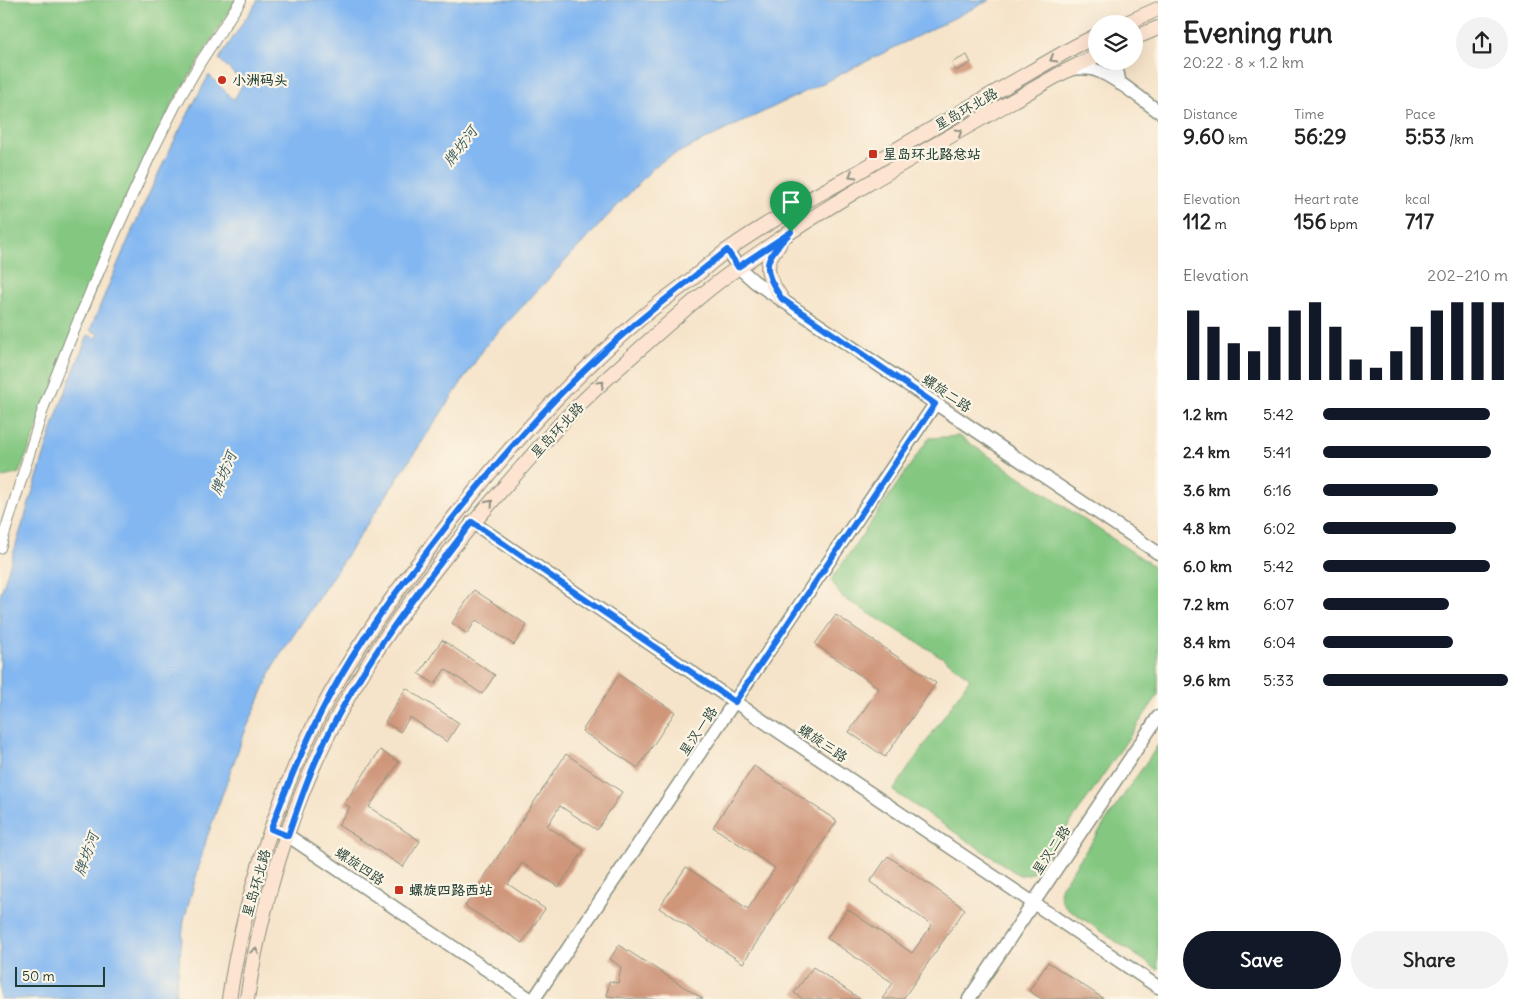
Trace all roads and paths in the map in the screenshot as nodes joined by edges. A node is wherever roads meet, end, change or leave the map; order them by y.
1 (241, 0) edge
2 (1158, 9) edge
3 (1143, 16) edge
4 (1158, 28) edge
5 (1143, 34) edge
6 (1088, 40) edge
7 (1088, 60) edge
8 (1070, 69) junction
9 (1117, 70) edge
10 (1120, 84) junction
11 (1158, 110) edge
12 (791, 232) junction
13 (727, 250) junction
14 (738, 267) junction
15 (782, 299) junction
16 (935, 404) junction
17 (472, 522) junction
18 (0, 548) edge
19 (1158, 553) edge
20 (735, 702) junction
21 (1158, 717) edge
22 (271, 829) junction
23 (288, 836) junction
24 (1034, 903) junction
25 (1158, 988) edge
26 (229, 999) edge
27 (246, 999) edge
28 (530, 999) edge
29 (534, 999) edge
30 (969, 999) edge

1 - 18 street
2 - 3 main road
4 - 5 main road
6 -> 13 main road, 星岛环北路
7 - 8 main road, 星岛环北路
8 - 10 street
12 -> 8 main road, 星岛环北路
9 - 10 street
10 - 11 street
12 - 14 main road, 星岛环北路
12 - 15 main road
13 - 14 street, 螺旋二路
13 - 22 main road, 星岛环北路
14 - 15 street, 螺旋二路
17 -> 14 main road, 星岛环北路
15 - 16 street, 螺旋二路
16 - 19 street, 螺旋二路
16 - 20 street, 星汉一路
17 - 20 street, 螺旋三路
17 - 23 main road, 星岛环北路
20 - 24 street, 螺旋三路
20 - 29 street, 星汉一路
21 - 24 street, 星汉二路
22 - 23 street, 螺旋四路
22 - 26 main road, 星岛环北路
27 -> 23 main road, 星岛环北路
23 - 28 street, 螺旋四路
24 - 25 street, 螺旋三路
24 - 30 street, 星汉二路

